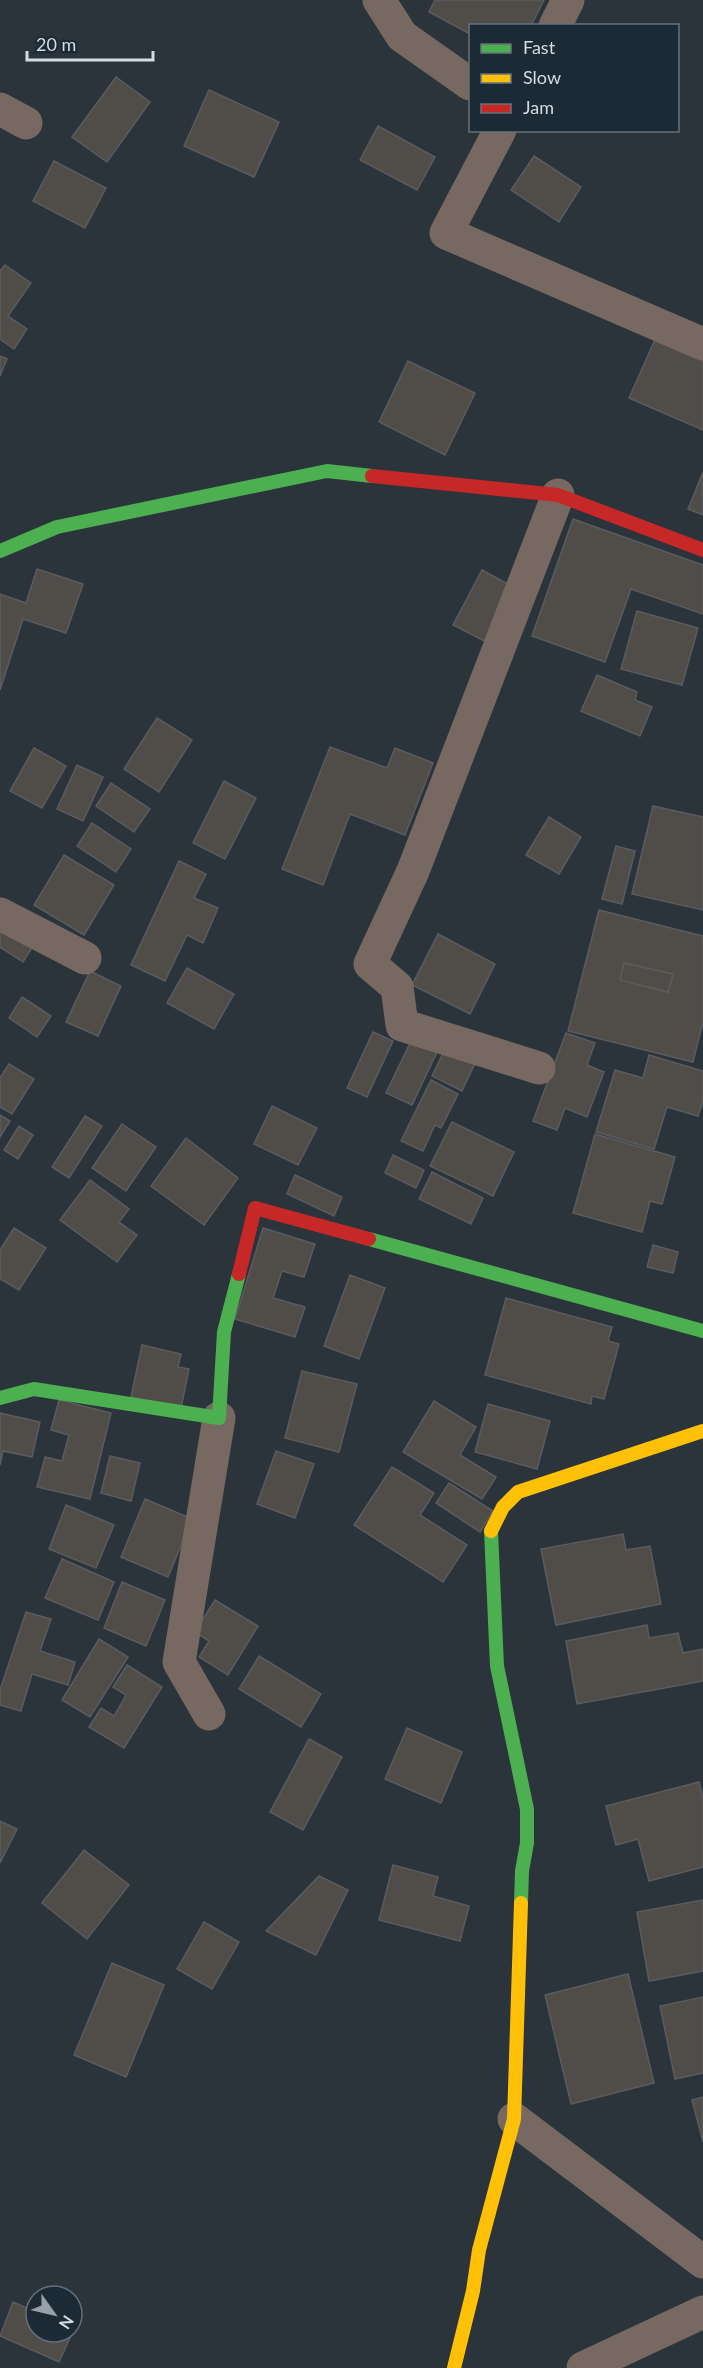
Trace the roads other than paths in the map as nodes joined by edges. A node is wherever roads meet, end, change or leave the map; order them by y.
1 (379, 0) edge
2 (568, 0) edge
3 (556, 24) edge
4 (469, 83) edge
5 (499, 132) edge
6 (703, 344) edge
7 (558, 495) junction
8 (703, 550) edge
9 (0, 551) edge
10 (0, 914) edge
11 (85, 958) dead end
12 (539, 1068) dead end
13 (703, 1331) edge
14 (0, 1398) edge
15 (219, 1418) junction
16 (703, 1431) edge
17 (209, 1714) dead end
18 (514, 2119) junction
19 (703, 2262) edge
20 (703, 2312) edge
21 (454, 2368) edge
22 (583, 2368) edge

1 - 4 street
2 - 3 street
5 - 6 street
7 - 8 street
7 - 9 street
7 - 12 street
10 - 11 street
13 - 15 street
14 - 15 street
15 - 17 street
16 - 18 street
18 - 19 street
18 - 21 street
20 - 22 street

